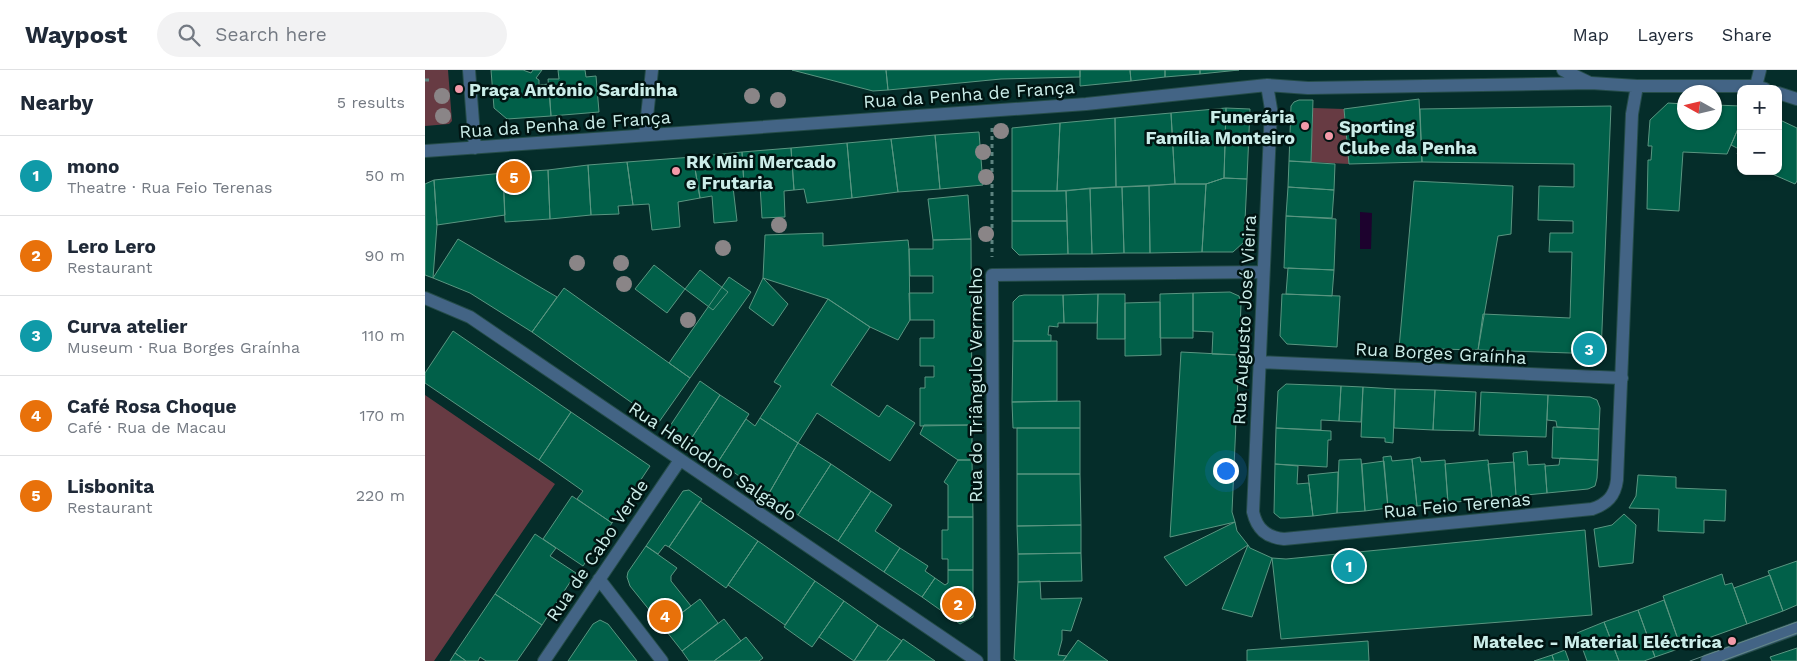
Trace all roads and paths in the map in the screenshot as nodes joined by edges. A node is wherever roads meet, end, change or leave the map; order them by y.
1 (469, 70) edge
2 (652, 70) edge
3 (1563, 70) edge
4 (1760, 70) edge
5 (1591, 83) junction
6 (1267, 85) junction
7 (1760, 85) edge
8 (1637, 86) junction
9 (1737, 87) edge
10 (1782, 94) edge
11 (1797, 99) edge
12 (992, 110) junction
13 (645, 135) junction
14 (475, 148) junction
15 (425, 151) edge
16 (1263, 272) junction
17 (992, 275) junction
18 (425, 298) edge
19 (1259, 362) junction
20 (1622, 378) junction
21 (680, 460) junction
22 (1283, 539) joint
23 (599, 578) junction
24 (1797, 628) edge
25 (543, 661) edge
26 (662, 661) edge
27 (977, 661) edge
28 (994, 661) edge
29 (1707, 661) edge

1 - 14 street
2 - 13 street
3 - 5 street
4 - 7 street, Rua da Penha de França
5 - 6 street, Rua da Penha de França
5 - 8 street, Rua da Penha de França
6 - 12 street, Rua da Penha de França
6 - 16 street, Rua Augusto José Vieira
8 - 9 street, Rua da Penha de França
8 - 20 street
10 - 11 street
12 - 13 street, Rua da Penha de França
12 - 17 path, Rua do Triângulo Vermelho
13 - 14 street, Rua da Penha de França
14 - 15 street, Rua da Penha de França
16 - 17 street
16 - 19 street, Rua Augusto José Vieira
17 - 28 street, Rua do Triângulo Vermelho
18 - 21 street, Rua Heliodoro Salgado
19 - 20 street, Rua Borges Graínha
19 - 22 street, Rua Augusto José Vieira
20 - 22 street, Rua Feio Terenas
21 - 23 street, Rua de Cabo Verde
21 - 27 street, Rua Heliodoro Salgado
23 - 25 street, Rua de Cabo Verde
23 - 26 street
24 - 29 street

